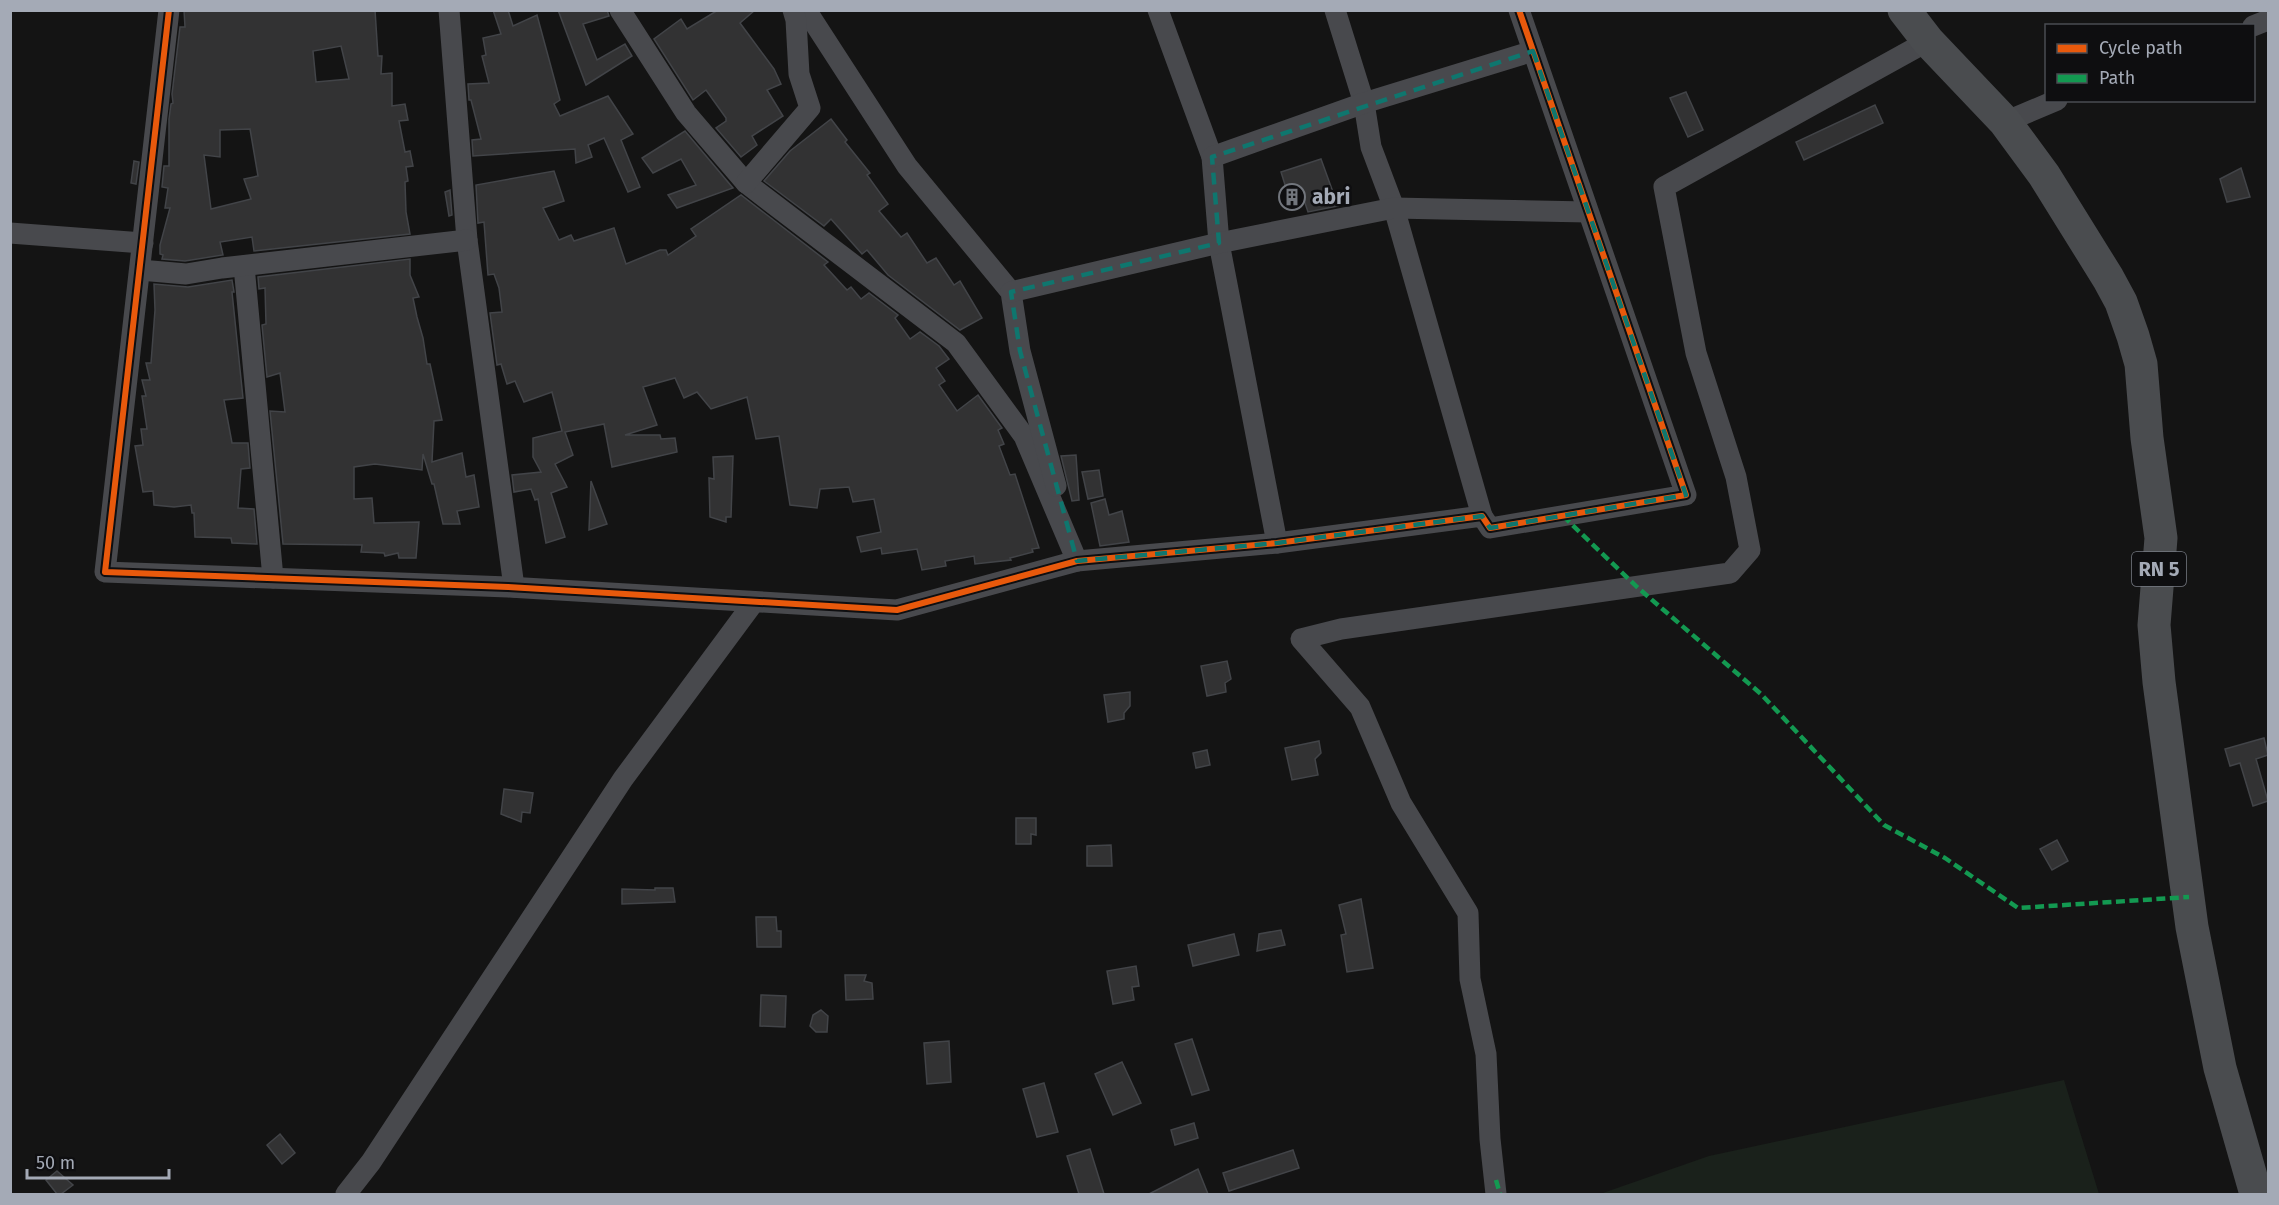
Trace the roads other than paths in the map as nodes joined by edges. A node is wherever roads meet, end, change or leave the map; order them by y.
1 (170, 10) edge
2 (449, 10) edge
3 (620, 10) edge
4 (793, 10) edge
5 (806, 10) edge
6 (1158, 10) edge
7 (1335, 10) edge
8 (1519, 10) edge
9 (1904, 10) edge
10 (1928, 41) junction
11 (1533, 51) junction
12 (2051, 102) edge
13 (1364, 103) junction
14 (2005, 122) junction
15 (1212, 157) junction
16 (746, 183) junction
17 (1394, 208) junction
18 (1588, 212) junction
19 (10, 233) edge
20 (467, 240) junction
21 (143, 243) junction
22 (1220, 243) junction
23 (244, 266) junction
24 (140, 270) junction
25 (1011, 292) junction
26 (1482, 516) junction
27 (1277, 543) junction
28 (1077, 561) junction
29 (273, 578) junction
30 (514, 587) junction
31 (754, 602) junction
32 (346, 1194) edge
33 (1496, 1194) edge
34 (2256, 1194) edge

1 - 21 street
2 - 20 street
3 - 16 street
4 - 16 street
5 - 25 street
6 - 15 street
7 - 13 street
8 - 11 street
9 - 10 main road, RN 5
10 - 14 main road, RN 5
10 - 33 street
11 - 13 street
11 - 18 street
12 - 14 street
13 - 15 street
13 - 17 street
14 - 34 main road, RN 5
15 - 22 street
16 - 28 street
17 - 18 street
17 - 22 street
17 - 26 street
18 - 26 street
19 - 21 street
20 - 23 street
20 - 30 street
21 - 24 street
22 - 25 street
22 - 27 street
23 - 24 street
23 - 29 street
24 - 29 street
25 - 28 street
26 - 27 street
27 - 28 street
28 - 31 street
29 - 30 street
30 - 31 street
31 - 32 street

